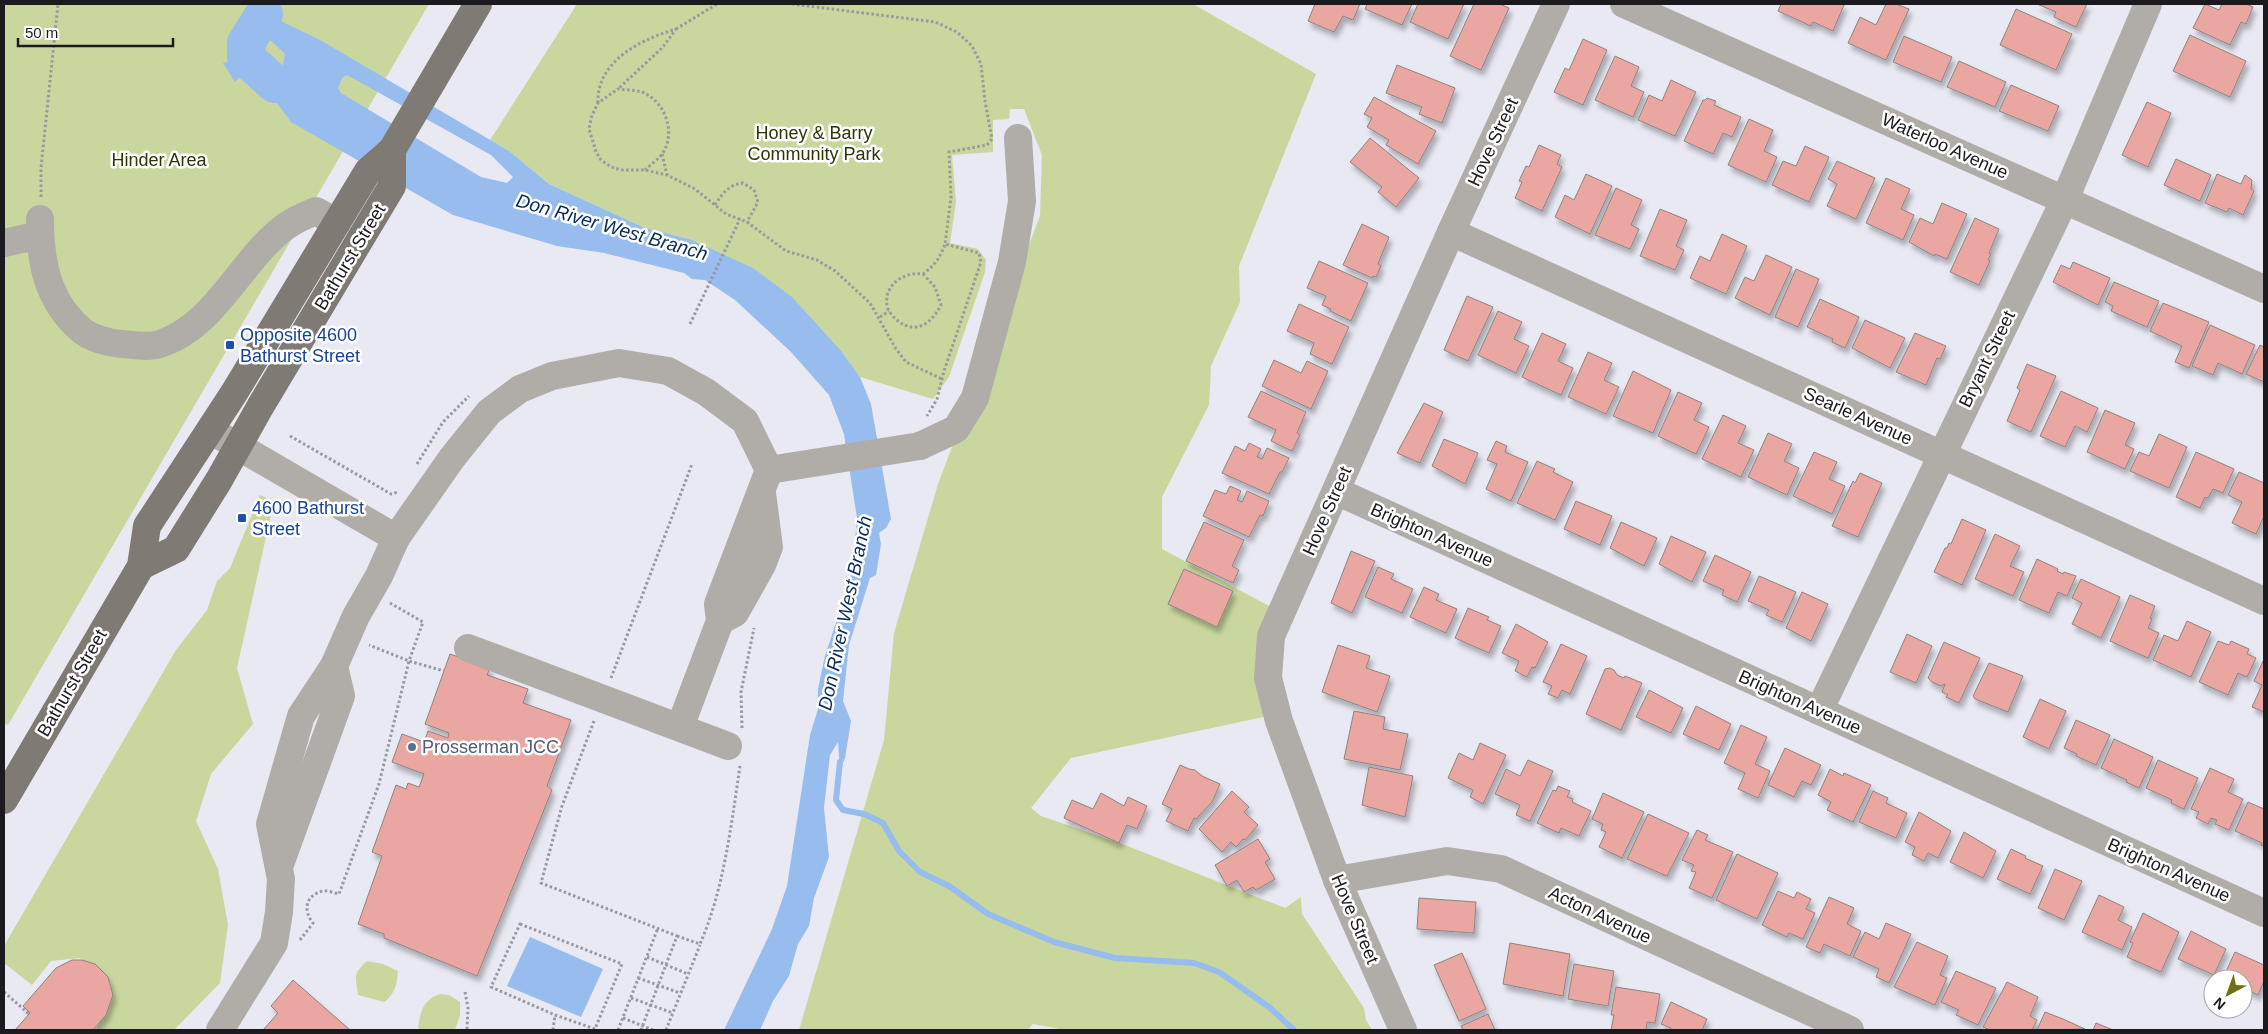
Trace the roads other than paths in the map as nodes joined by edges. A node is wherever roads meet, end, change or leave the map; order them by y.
1 (478, 4) edge
2 (1556, 4) edge
3 (1624, 4) edge
4 (2148, 4) edge
5 (1018, 138) dead end
6 (392, 150) junction
7 (2065, 199) junction
8 (337, 223) junction
9 (1451, 232) junction
10 (4, 243) edge
11 (2264, 289) edge
12 (210, 430) junction
13 (239, 447) junction
14 (1941, 454) junction
15 (765, 479) junction
16 (1336, 492) junction
17 (396, 538) junction
18 (140, 566) junction
19 (2264, 601) edge
20 (468, 648) dead end
21 (1819, 711) junction
22 (680, 727) junction
23 (737, 745) road end
24 (4, 800) edge
25 (1337, 880) junction
26 (2264, 914) edge
27 (220, 1030) edge
28 (1403, 1030) edge
29 (1850, 1030) edge

1 - 6 main road, Bathurst Street
2 - 9 street, Hove Street
3 - 7 street, Waterloo Avenue
4 - 7 street, Bryant Street
5 - 15 street, bridge
6 - 8 main road, Bathurst Street
6 - 13 main road, Bathurst Street
7 - 11 street, Waterloo Avenue
7 - 14 street, Bryant Street
8 - 10 street
8 - 12 main road, Bathurst Street
9 - 14 street, Searle Avenue
9 - 16 street, Hove Street
12 - 13 street
12 - 18 main road, Bathurst Street
13 - 17 street
13 - 18 main road, Bathurst Street
14 - 19 street, Searle Avenue
14 - 21 street, Bryant Street
15 - 17 street
15 - 22 street
16 - 21 street, Brighton Avenue
16 - 25 street, Hove Street
17 - 27 street
18 - 24 main road, Bathurst Street
20 - 22 street
21 - 26 street, Brighton Avenue
22 - 23 street
25 - 28 street, Hove Street
25 - 29 street, Acton Avenue

